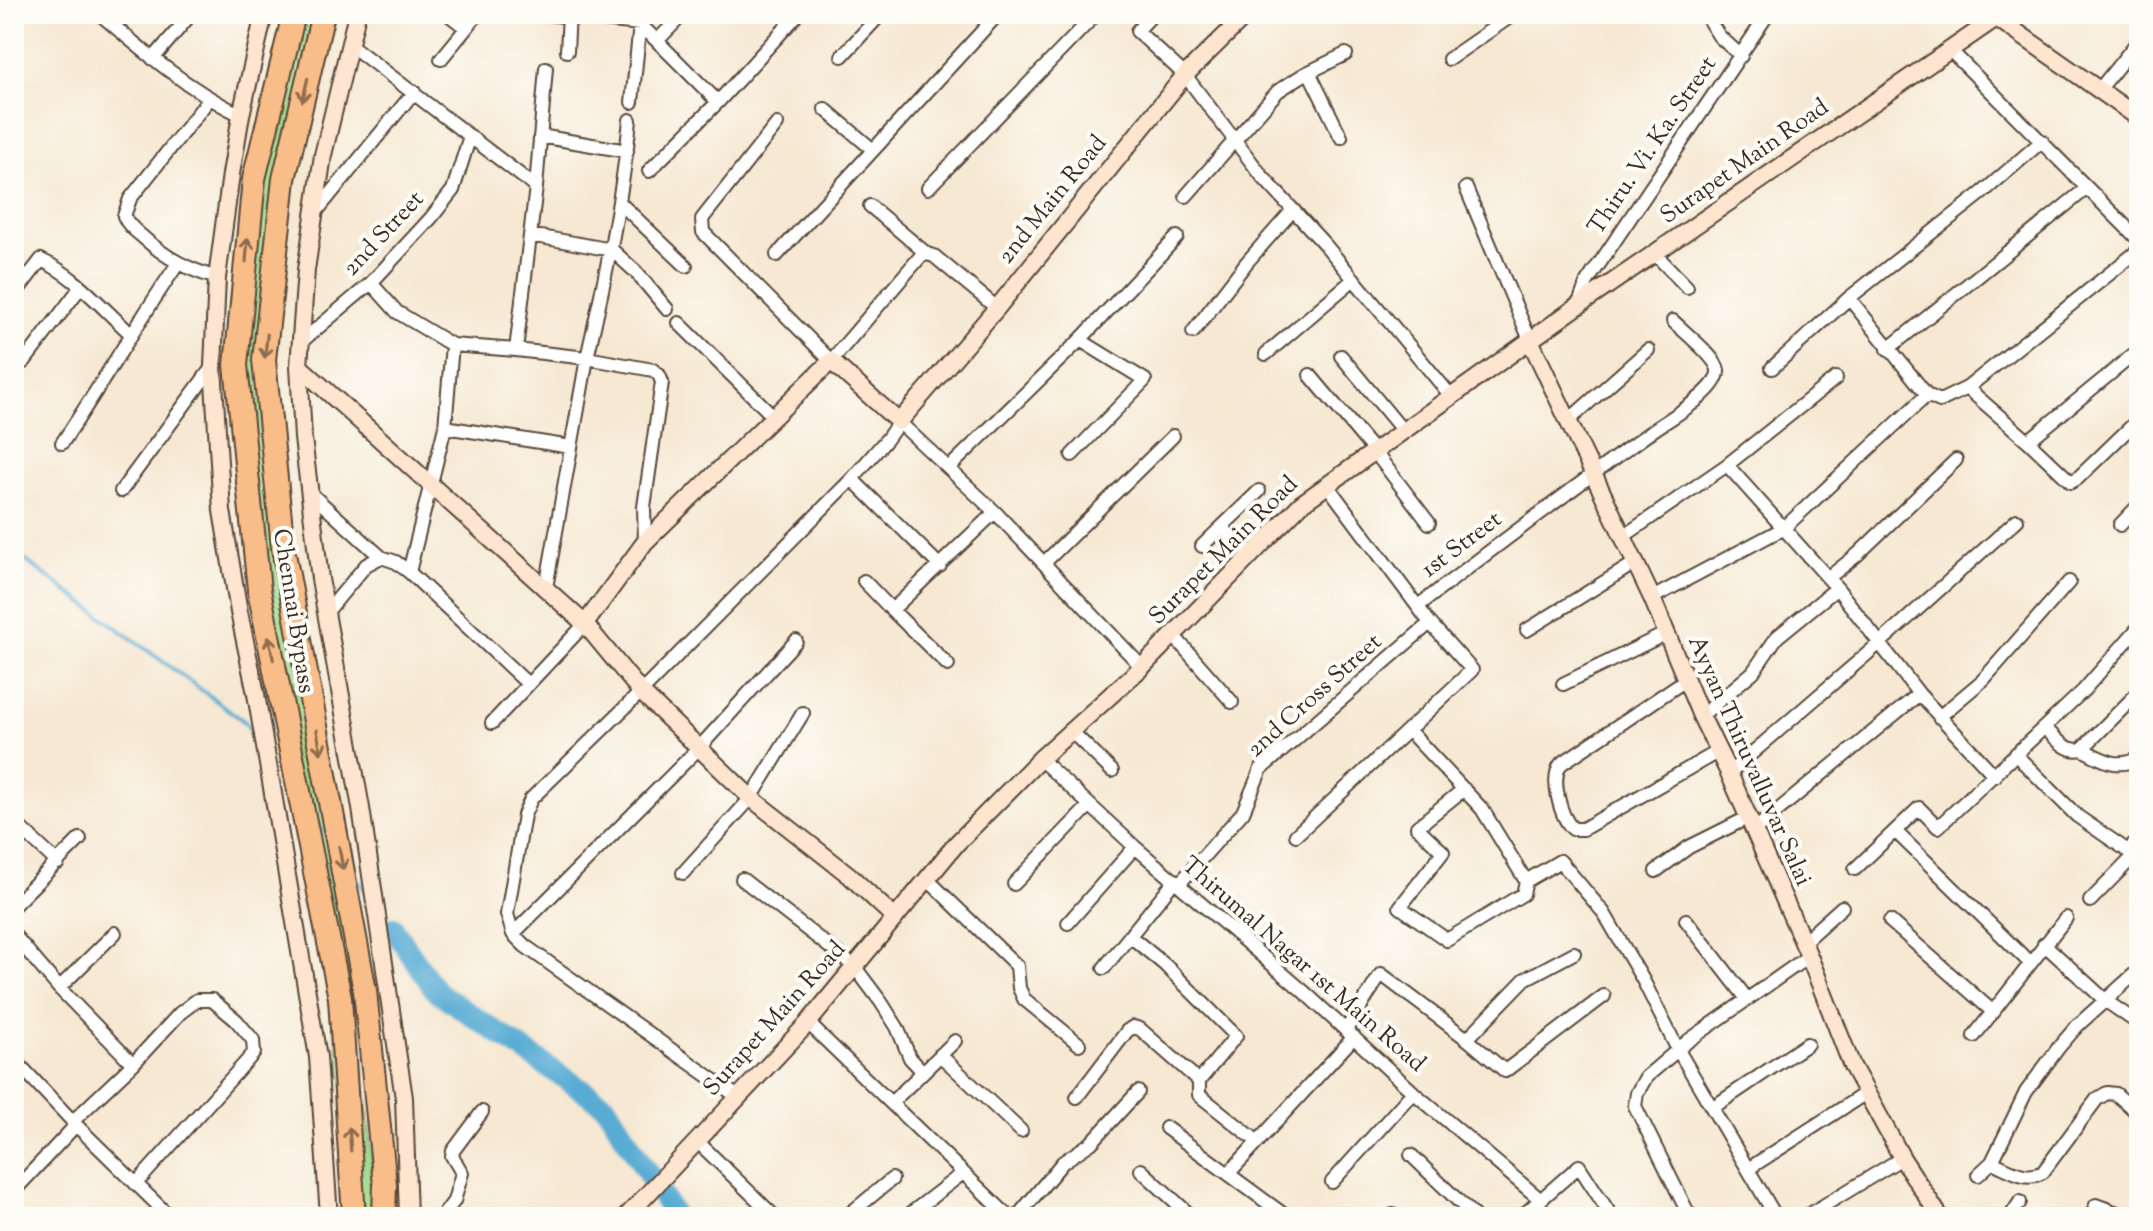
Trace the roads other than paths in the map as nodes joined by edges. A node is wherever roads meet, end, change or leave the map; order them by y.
1 (100, 14) edge
2 (191, 14) edge
3 (264, 14) edge
4 (294, 14) edge
5 (323, 14) edge
6 (357, 14) edge
7 (448, 14) edge
8 (478, 14) edge
9 (546, 14) edge
10 (683, 14) edge
11 (798, 14) edge
12 (881, 14) edge
13 (998, 14) edge
14 (1096, 14) edge
15 (1153, 14) edge
16 (1251, 14) edge
17 (1514, 14) edge
18 (1705, 14) edge
19 (1768, 14) edge
20 (569, 16) edge
21 (1996, 16) edge
22 (641, 19) edge
23 (466, 28) junction
24 (2139, 40) edge
25 (657, 41) junction
26 (349, 44) junction
27 (1950, 50) junction
28 (567, 51) dead end
29 (1346, 54) dead end
30 (842, 56) dead end
31 (1741, 56) junction
32 (153, 59) junction
33 (441, 59) dead end
34 (1449, 59) dead end
35 (546, 68) dead end
36 (1309, 72) junction
37 (1185, 75) junction
38 (2099, 90) junction
39 (414, 92) junction
40 (210, 98) junction
41 (632, 102) dead end
42 (718, 102) junction
43 (825, 109) dead end
44 (241, 115) junction
45 (2139, 118) edge
46 (630, 120) dead end
47 (777, 124) dead end
48 (470, 136) junction
49 (540, 136) junction
50 (1341, 137) dead end
51 (1236, 141) junction
52 (2042, 141) junction
53 (872, 149) junction
54 (627, 151) junction
55 (649, 171) dead end
56 (536, 187) junction
57 (928, 188) dead end
58 (1466, 188) dead end
59 (2087, 188) junction
60 (1186, 196) dead end
61 (620, 203) junction
62 (870, 206) dead end
63 (1293, 210) junction
64 (314, 215) junction
65 (530, 235) junction
66 (1177, 237) dead end
67 (2139, 240) edge
68 (612, 250) junction
69 (2139, 250) edge
70 (927, 254) junction
71 (1655, 254) junction
72 (777, 255) dead end
73 (177, 265) junction
74 (686, 266) dead end
75 (217, 278) junction
76 (1354, 279) junction
77 (371, 283) junction
78 (1687, 287) dead end
79 (80, 288) junction
80 (14, 295) edge
81 (1849, 298) junction
82 (1578, 306) junction
83 (997, 308) junction
84 (667, 309) dead end
85 (1673, 321) dead end
86 (679, 323) dead end
87 (1193, 332) dead end
88 (130, 333) junction
89 (1080, 340) junction
90 (1530, 340) junction
91 (301, 342) junction
92 (452, 345) junction
93 (1888, 349) junction
94 (516, 350) junction
95 (1648, 350) dead end
96 (2139, 350) edge
97 (1266, 354) dead end
98 (1341, 356) dead end
99 (587, 358) junction
100 (831, 361) junction
101 (24, 362) dead end
102 (213, 366) junction
103 (299, 366) junction
104 (1772, 368) dead end
105 (1310, 375) dead end
106 (1836, 378) dead end
107 (1967, 388) junction
108 (1927, 395) junction
109 (1451, 396) junction
110 (774, 417) junction
111 (2139, 419) edge
112 (1568, 421) junction
113 (899, 422) junction
114 (445, 427) junction
115 (1403, 431) junction
116 (1173, 436) dead end
117 (2028, 441) junction
118 (62, 443) dead end
119 (571, 447) junction
120 (1374, 451) junction
121 (1072, 455) dead end
122 (1956, 460) dead end
123 (1727, 465) junction
124 (949, 468) junction
125 (1593, 473) junction
126 (852, 479) junction
127 (431, 484) junction
128 (1327, 485) junction
129 (121, 491) dead end
130 (1259, 491) dead end
131 (310, 493) junction
132 (2139, 505) edge
133 (995, 512) junction
134 (2017, 520) dead end
135 (1429, 523) dead end
136 (2120, 525) dead end
137 (1222, 527) junction
138 (1784, 528) junction
139 (1624, 536) junction
140 (645, 542) junction
141 (1202, 546) dead end
142 (1251, 555) junction
143 (381, 557) junction
144 (1044, 563) junction
145 (1635, 563) junction
146 (940, 566) junction
147 (409, 572) junction
148 (864, 581) dead end
149 (2069, 582) dead end
150 (1833, 583) junction
151 (546, 588) junction
152 (1652, 598) junction
153 (1418, 606) junction
154 (892, 610) junction
155 (326, 613) junction
156 (1430, 623) junction
157 (585, 624) junction
158 (2139, 627) edge
159 (1527, 630) dead end
160 (1667, 633) junction
161 (1173, 635) junction
162 (796, 641) dead end
163 (1881, 642) junction
164 (948, 665) dead end
165 (1142, 667) junction
166 (1687, 679) junction
167 (528, 684) junction
168 (1563, 684) dead end
169 (641, 692) junction
170 (2139, 692) edge
171 (1919, 694) junction
172 (1232, 702) dead end
173 (803, 713) dead end
174 (1701, 716) junction
175 (1939, 717) junction
176 (492, 723) dead end
177 (2045, 728) junction
178 (1409, 731) junction
179 (1072, 732) junction
180 (698, 749) junction
181 (2082, 749) junction
182 (1719, 751) junction
183 (2016, 755) junction
184 (2139, 757) edge
185 (1040, 759) junction
186 (1112, 771) dead end
187 (1729, 773) junction
188 (1995, 776) junction
189 (1464, 789) junction
190 (751, 798) junction
191 (1090, 805) junction
192 (14, 822) edge
193 (1750, 825) junction
194 (1895, 831) junction
195 (1296, 835) dead end
196 (80, 839) dead end
197 (2139, 839) edge
198 (1135, 847) junction
199 (2134, 855) edge
200 (58, 863) junction
201 (1855, 869) dead end
202 (1656, 871) dead end
203 (683, 873) dead end
204 (742, 879) dead end
205 (927, 879) junction
206 (1526, 881) junction
207 (1177, 882) junction
208 (1014, 884) dead end
209 (2090, 901) dead end
210 (14, 905) edge
211 (1842, 907) dead end
212 (895, 918) junction
213 (2066, 918) dead end
214 (1686, 920) dead end
215 (1890, 921) dead end
216 (1068, 923) dead end
217 (115, 933) dead end
218 (513, 934) junction
219 (14, 935) edge
220 (1130, 936) junction
221 (2044, 944) junction
222 (1806, 949) junction
223 (1574, 953) dead end
224 (2030, 963) junction
225 (854, 966) junction
226 (1104, 968) dead end
227 (2139, 970) edge
228 (59, 988) junction
229 (1604, 996) dead end
230 (1747, 999) junction
231 (2106, 1001) junction
232 (1992, 1011) junction
233 (808, 1023) junction
234 (2139, 1024) edge
235 (1350, 1033) junction
236 (1974, 1036) dead end
237 (1467, 1039) junction
238 (955, 1041) dead end
239 (1079, 1044) dead end
240 (1807, 1044) dead end
241 (1678, 1050) junction
242 (940, 1055) junction
243 (14, 1059) edge
244 (133, 1064) junction
245 (923, 1072) junction
246 (1199, 1081) junction
247 (1138, 1092) dead end
248 (1413, 1092) junction
249 (1866, 1093) junction
250 (738, 1097) junction
251 (1077, 1097) dead end
252 (891, 1103) junction
253 (1712, 1108) junction
254 (482, 1112) dead end
255 (2139, 1114) edge
256 (74, 1124) junction
257 (1166, 1128) dead end
258 (1021, 1131) dead end
259 (697, 1141) junction
260 (1258, 1142) junction
261 (1411, 1155) dead end
262 (1902, 1158) junction
263 (1992, 1162) junction
264 (1748, 1169) junction
265 (1141, 1170) dead end
266 (963, 1173) junction
267 (1229, 1173) junction
268 (1978, 1175) dead end
269 (892, 1179) dead end
270 (1332, 1182) dead end
271 (136, 1184) junction
272 (14, 1191) edge
273 (1541, 1200) junction
274 (2020, 1202) dead end
275 (2139, 1211) edge
276 (1192, 1214) edge
277 (170, 1217) edge
278 (329, 1217) edge
279 (354, 1217) edge
280 (384, 1217) edge
281 (408, 1217) edge
282 (442, 1217) edge
283 (626, 1217) edge
284 (775, 1217) edge
285 (846, 1217) edge
286 (906, 1217) edge
287 (1009, 1217) edge
288 (1017, 1217) edge
289 (1287, 1217) edge
290 (1475, 1217) edge
291 (1521, 1217) edge
292 (1612, 1217) edge
293 (1690, 1217) edge
294 (1776, 1217) edge
295 (1805, 1217) edge
296 (1940, 1217) edge
297 (2010, 1217) edge
298 (2091, 1217) edge
299 (2131, 1217) edge

1 - 32 street
2 - 32 street
3 - 44 street
279 -> 4 highway, Chennai Bypass
5 -> 280 highway, Chennai Bypass
6 - 26 street
7 - 23 street
8 - 23 street
9 - 20 street
10 - 25 street
11 - 42 street
12 - 30 street
13 - 53 street
14 - 57 street
15 - 37 street
16 - 37 street, 2nd Main Road
17 - 34 street
18 - 31 street
19 - 31 street, Thiru. Vi. Ka. Street
20 - 22 street
20 - 28 street
21 - 27 street, Surapet Main Road
21 - 38 street
22 - 25 street
22 - 41 street
23 - 33 street
24 - 38 street
25 - 42 street
26 - 39 street
26 - 64 street
27 - 52 street
27 - 71 street, Surapet Main Road
29 - 36 street
31 - 82 street, Thiru. Vi. Ka. Street
32 - 40 street
35 - 49 street
36 - 50 street
36 - 51 street
37 - 51 street
37 - 83 street, 2nd Main Road
38 - 45 street
39 - 48 street
39 - 64 street
40 - 44 street
40 - 73 street
42 - 55 street
43 - 53 street
44 - 75 street
46 - 54 street
47 - 100 street
48 - 56 street
48 - 77 street, 2nd Street
49 - 54 street
49 - 56 street
51 - 60 street
51 - 63 street
52 - 59 street
52 - 81 street
53 - 72 street
54 - 61 street
56 - 65 street
58 - 90 street
59 - 67 street
59 - 93 street
61 - 68 street
61 - 74 street
62 - 70 street
63 - 76 street
63 - 87 street
64 - 91 street
65 - 68 street
65 - 94 street
66 - 89 street
68 - 84 street
68 - 99 street
69 - 107 street
70 - 83 street
70 - 100 street
71 - 78 street
71 - 82 street, Surapet Main Road
73 - 75 street
73 - 88 street
75 - 102 street
76 - 97 street
76 - 109 street
77 - 91 street, 2nd Street
77 - 92 street
79 - 80 street
79 - 88 street
79 - 101 street
81 - 93 street
81 - 104 street
82 - 90 street, Surapet Main Road
83 - 113 street, 2nd Main Road
85 - 125 street, 1st Street
86 - 110 street
88 - 118 street
89 - 121 street
89 - 124 street
90 - 109 street, Surapet Main Road
90 - 112 street, Ayyan Thiruvalluvar Salai
91 - 103 street
92 - 94 street
92 - 114 street
93 - 108 street
94 - 99 street
95 - 112 street
96 - 117 street
98 - 115 street
99 - 119 street
99 - 140 street
100 - 110 street
100 - 113 street
102 - 129 street
102 - 278 street
103 - 127 street
103 - 131 street
105 - 120 street
106 - 123 street
107 - 108 street
107 - 117 street
108 - 138 street
109 - 115 street, Surapet Main Road
110 - 140 street
111 - 117 street
112 - 125 street, Ayyan Thiruvalluvar Salai
113 - 124 street
113 - 126 street
114 - 119 street
114 - 127 street
115 - 120 street, Surapet Main Road
116 - 144 street
119 - 151 street
120 - 128 street, Surapet Main Road
120 - 135 street
122 - 150 street
123 - 138 street
123 - 139 street
124 - 133 street
125 - 139 street, Ayyan Thiruvalluvar Salai
125 - 153 street, 1st Street
126 - 146 street
126 - 169 street
127 - 147 street
127 - 151 street
128 - 142 street, Surapet Main Road
128 - 153 street
130 - 137 street
131 - 143 street
131 - 155 street
132 - 136 street
133 - 144 street
133 - 146 street
134 - 163 street
137 - 141 street
137 - 142 street
138 - 150 street
138 - 152 street
139 - 145 street, Ayyan Thiruvalluvar Salai
140 - 157 street
142 - 161 street, Surapet Main Road
143 - 147 street
143 - 155 street
144 - 165 street
145 - 152 street, Ayyan Thiruvalluvar Salai
145 - 159 street
146 - 154 street
147 - 167 street
148 - 154 street
149 - 175 street
150 - 163 street
150 - 174 street
151 - 157 street
152 - 160 street, Ayyan Thiruvalluvar Salai
153 - 156 street, 1st Street
154 - 164 street
155 - 281 street
156 - 178 street, 1st Street
156 - 207 street, 2nd Cross Street
157 - 167 street
157 - 169 street
158 - 177 street
160 - 166 street, Ayyan Thiruvalluvar Salai
160 - 168 street
161 - 165 street, Surapet Main Road
161 - 172 street
162 - 180 street
163 - 171 street
163 - 187 street
165 - 179 street, Surapet Main Road
166 - 174 street, Ayyan Thiruvalluvar Salai
166 - 182 street
167 - 176 street
169 - 180 street
169 - 218 street
170 - 181 street
171 - 175 street
171 - 193 street
173 - 190 street
174 - 182 street, Ayyan Thiruvalluvar Salai
175 - 188 street
177 - 181 street
177 - 183 street
178 - 189 street
178 - 195 street
179 - 185 street, Surapet Main Road
179 - 186 street
180 - 190 street
180 - 218 street
181 - 184 street
182 - 187 street, Ayyan Thiruvalluvar Salai
183 - 188 street
183 - 199 street
185 - 191 street, Thirumal Nagar 1st Main Road
185 - 205 street, Surapet Main Road
187 - 193 street, Ayyan Thiruvalluvar Salai
188 - 194 street
189 - 206 street
189 - 206 street
190 - 203 street
190 - 212 street
191 - 198 street, Thirumal Nagar 1st Main Road
191 - 208 street
192 - 200 street
193 - 202 street
193 - 222 street, Ayyan Thiruvalluvar Salai
194 - 201 street
194 - 224 street
196 - 200 street
197 - 199 street
198 - 207 street, Thirumal Nagar 1st Main Road
198 - 216 street
199 - 209 street
200 - 210 street
204 - 225 street
205 - 212 street, Surapet Main Road
205 - 239 street
206 - 241 street
207 - 220 street, 2nd Cross Street
207 - 235 street, Thirumal Nagar 1st Main Road
211 - 222 street
212 - 225 street, Surapet Main Road
213 - 221 street
214 - 230 street
215 - 232 street
217 - 228 street
218 - 250 street
219 - 228 street
220 - 226 street, 2nd Cross Street
220 - 246 street
221 - 224 street
221 - 231 street
222 - 230 street
222 - 249 street, Ayyan Thiruvalluvar Salai
223 - 237 street
224 - 232 street
225 - 233 street, Surapet Main Road
225 - 245 street
227 - 231 street
228 - 244 street
229 - 237 street
230 - 241 street
231 - 234 street
231 - 263 street
232 - 236 street
233 - 250 street, Surapet Main Road
233 - 252 street
235 - 237 street
235 - 248 street, Thirumal Nagar 1st Main Road
235 - 260 street
238 - 242 street
240 - 253 street
241 - 253 street
241 - 293 street
242 - 245 street
242 - 258 street
243 - 256 street
244 - 256 street
244 - 271 street
245 - 252 street
246 - 251 street
246 - 260 street
247 - 288 street
248 - 270 street
248 - 273 street, Thirumal Nagar 1st Main Road
249 - 262 street, Ayyan Thiruvalluvar Salai
249 - 264 street
250 - 259 street, Surapet Main Road
252 - 266 street
253 - 264 street
254 - 282 street
255 - 263 street
256 - 271 street
256 - 272 street
257 - 267 street
259 - 283 street, Surapet Main Road
259 - 284 street
260 - 267 street
261 - 290 street
262 - 295 street
262 - 296 street, Ayyan Thiruvalluvar Salai
263 - 268 street
264 - 294 street
265 - 276 street
266 - 286 street
266 - 287 street
267 - 289 street
269 - 285 street
271 - 277 street
273 - 291 street
273 - 292 street
274 - 297 street
275 - 299 street
298 - 299 street

